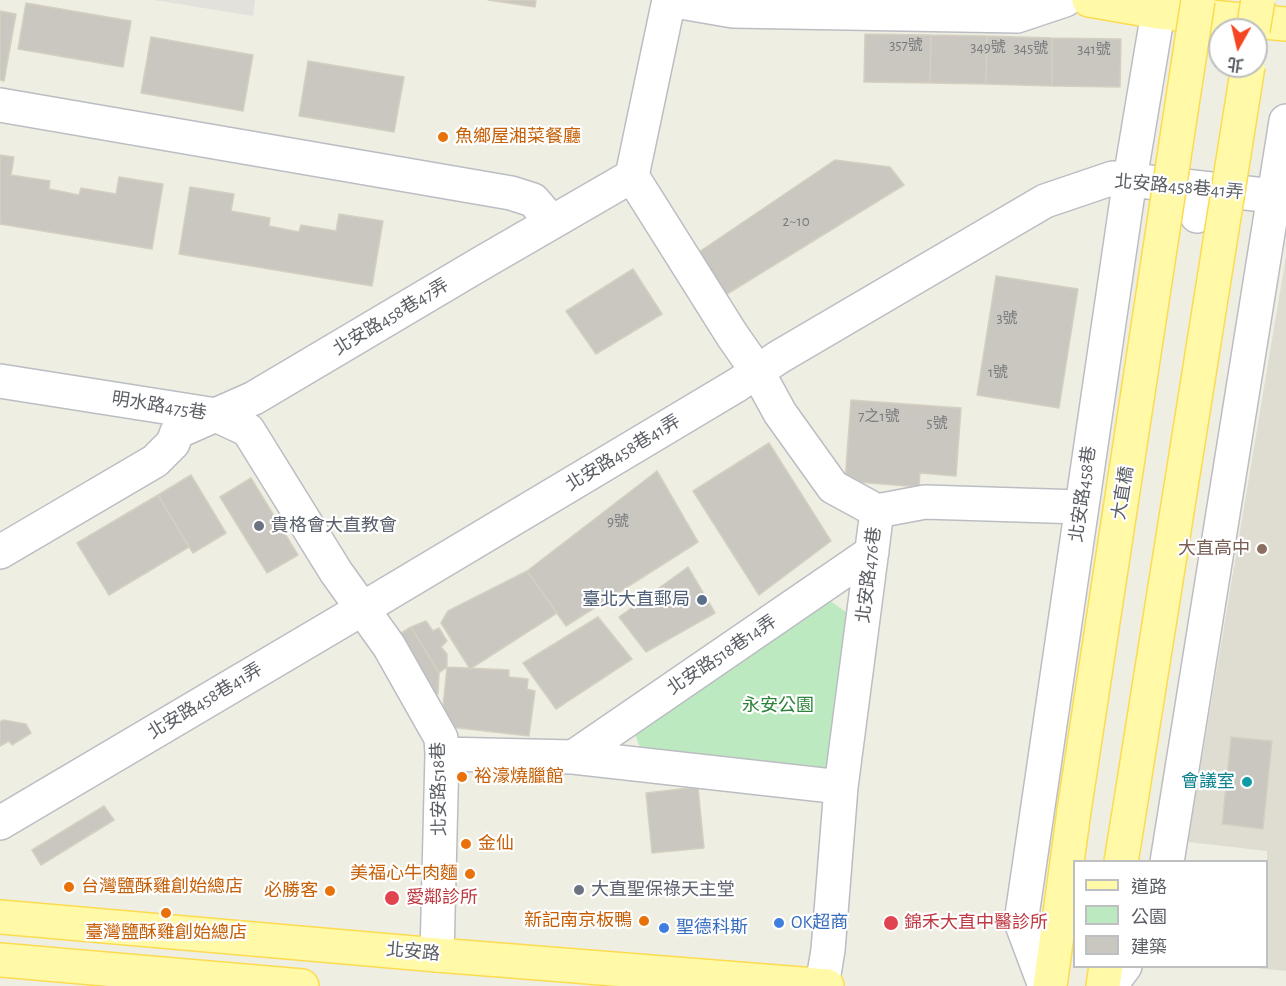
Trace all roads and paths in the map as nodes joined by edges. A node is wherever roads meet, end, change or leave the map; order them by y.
1 (669, 0) edge
2 (1065, 0) edge
3 (1089, 0) edge
4 (1198, 0) edge
5 (1258, 0) edge
6 (1159, 6) edge
7 (1255, 18) edge
8 (1286, 24) edge
9 (1246, 78) edge
10 (0, 105) edge
11 (1286, 121) edge
12 (632, 176) junction
13 (1130, 179) junction
14 (1273, 196) junction
15 (552, 222) junction
16 (757, 371) junction
17 (0, 381) edge
18 (216, 415) junction
19 (1081, 507) junction
20 (877, 511) junction
21 (0, 552) edge
22 (872, 552) junction
23 (362, 609) junction
24 (442, 754) junction
25 (573, 757) junction
26 (841, 787) junction
27 (0, 823) edge
28 (1122, 860) edge
29 (1167, 860) edge
30 (0, 917) edge
31 (437, 954) junction
32 (0, 960) edge
33 (1106, 968) edge
34 (1124, 968) edge
35 (302, 986) edge
36 (825, 986) edge
37 (1045, 986) edge
38 (1050, 986) edge
39 (1103, 986) edge
40 (1110, 986) edge

1 - 2 street
1 - 12 street
3 - 6 main road
4 - 38 main road, 大直橋, bridge
5 - 7 main road, bridge
6 - 8 main road
6 - 13 street, 北安路458巷
9 - 28 main road, bridge
10 - 15 street
11 - 14 street
12 - 15 street, 北安路458巷47弄
12 - 16 street, 北安路476巷
13 - 14 street, 北安路458巷41弄
13 - 16 street, 北安路458巷41弄
13 - 19 street, 北安路458巷
14 - 29 street
15 - 18 street, 北安路458巷47弄
16 - 20 street, 北安路476巷
16 - 23 street, 北安路458巷41弄
17 - 18 street, 明水路475巷
18 - 21 street, 北安路458巷47弄
18 - 23 street, 明水路475巷
19 - 20 street
19 - 37 street, 北安路458巷
20 - 22 street, 北安路476巷
22 - 25 street, 北安路518巷14弄
22 - 26 street, 北安路476巷
23 - 24 street, 北安路518巷
23 - 27 street, 北安路458巷41弄
24 - 25 street
24 - 31 street, 北安路518巷
25 - 26 street
26 - 36 street, 北安路476巷
30 - 31 main road, 北安路
31 - 36 main road, 北安路
32 - 35 main road
33 - 39 main road
34 - 40 street

